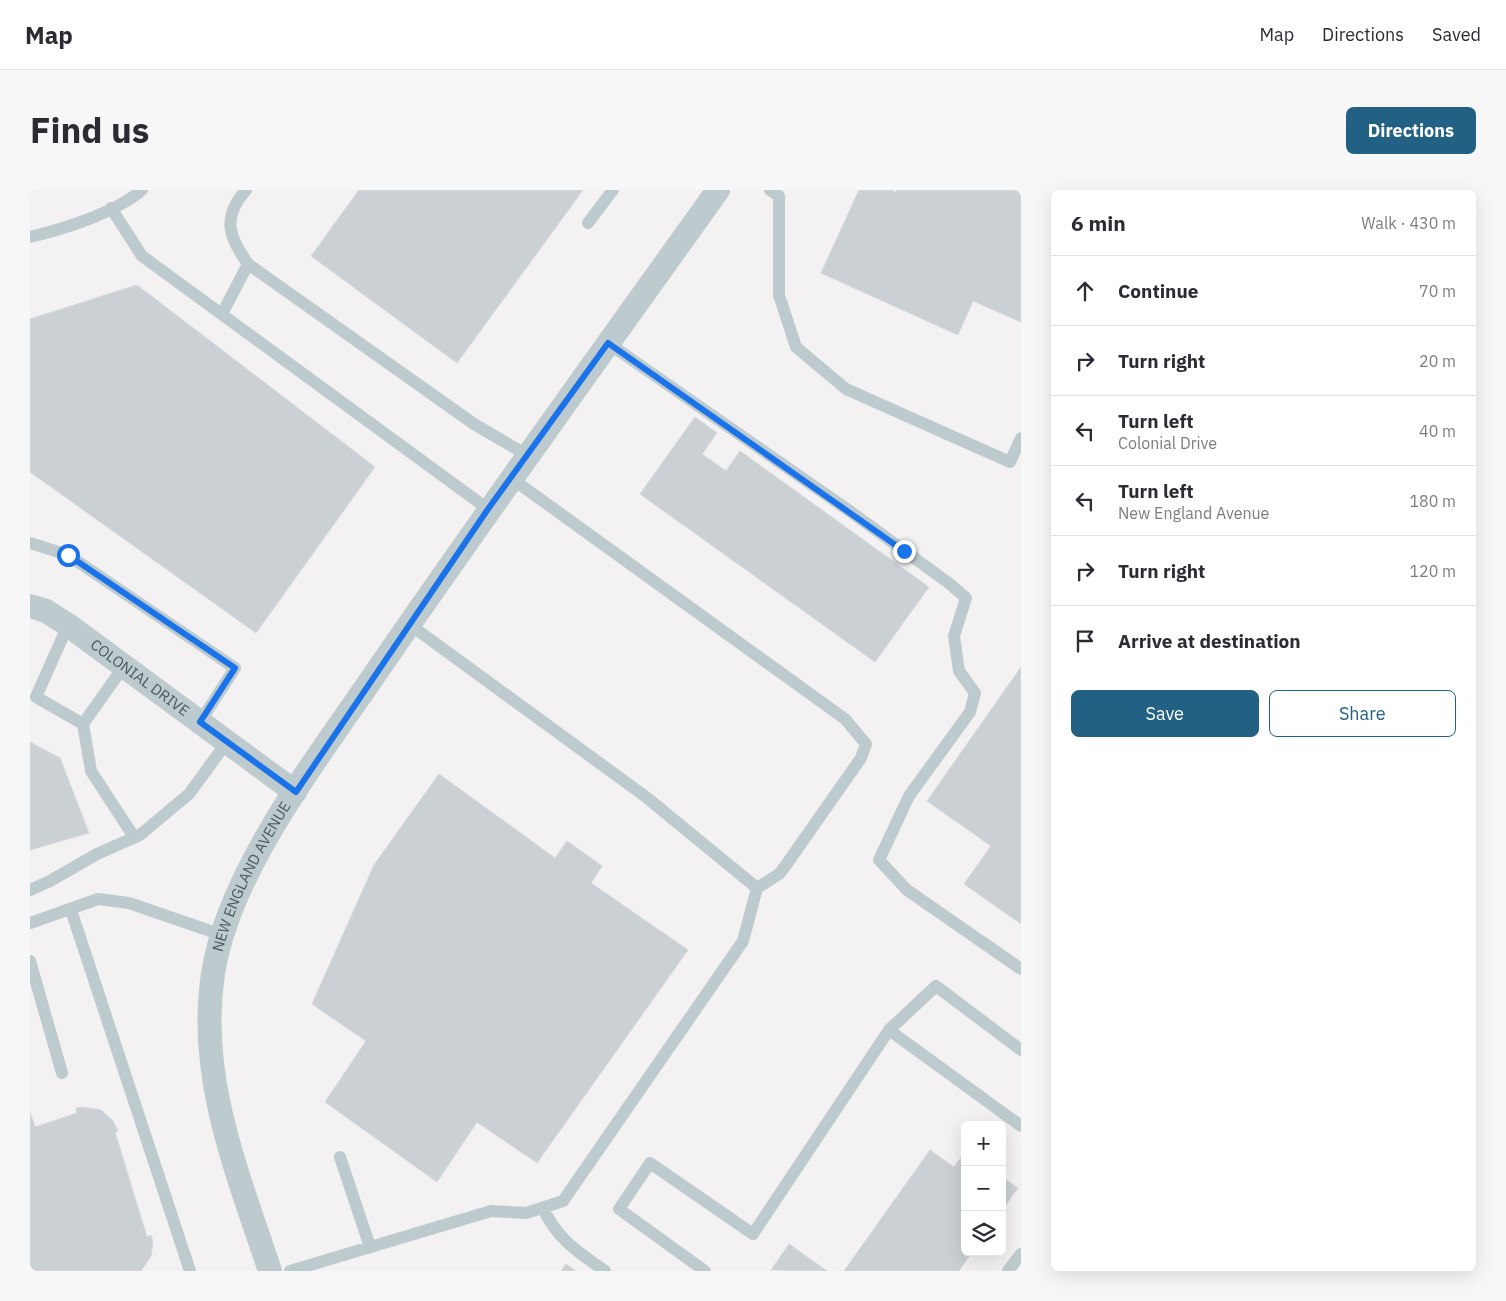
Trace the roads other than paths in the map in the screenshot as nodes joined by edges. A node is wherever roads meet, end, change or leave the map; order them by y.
1 (142, 190) edge
2 (246, 190) edge
3 (613, 190) edge
4 (718, 190) edge
5 (770, 190) edge
6 (111, 208) junction
7 (588, 223) dead end
8 (30, 237) edge
9 (248, 264) junction
10 (222, 314) junction
11 (608, 343) junction
12 (1021, 438) edge
13 (527, 455) junction
14 (511, 478) junction
15 (488, 509) junction
16 (30, 543) edge
17 (30, 606) edge
18 (410, 624) junction
19 (68, 625) junction
20 (124, 666) junction
21 (200, 722) junction
22 (83, 724) junction
23 (227, 742) junction
24 (296, 792) junction
25 (134, 837) junction
26 (757, 888) junction
27 (30, 890) edge
28 (71, 910) junction
29 (30, 923) edge
30 (222, 935) junction
31 (30, 961) edge
32 (1021, 970) edge
33 (889, 1030) junction
34 (1021, 1050) edge
35 (62, 1073) dead end
36 (1021, 1126) edge
37 (340, 1157) dead end
38 (543, 1208) junction
39 (370, 1246) junction
40 (1021, 1254) edge
41 (190, 1271) edge
42 (270, 1271) edge
43 (290, 1271) edge
44 (605, 1271) edge
45 (704, 1271) edge
46 (1008, 1271) edge

1 - 6 lane
2 - 9 lane
3 - 7 lane
4 - 11 street, NEW ENGLAND AVENUE
5 - 12 lane
6 - 8 lane
6 - 10 lane
9 - 10 lane
9 - 13 lane
10 - 15 lane
11 - 13 street, NEW ENGLAND AVENUE
11 - 32 lane
13 - 14 street, NEW ENGLAND AVENUE
14 - 15 street, NEW ENGLAND AVENUE
14 - 26 lane
15 - 18 street, NEW ENGLAND AVENUE
16 - 21 lane
17 - 19 street, COLONIAL DRIVE
18 - 24 street, NEW ENGLAND AVENUE
18 - 26 lane
19 - 20 street, COLONIAL DRIVE
19 - 22 lane
20 - 21 street, COLONIAL DRIVE
20 - 22 lane
21 - 23 street, COLONIAL DRIVE
22 - 25 lane
23 - 24 street, COLONIAL DRIVE
23 - 25 lane
24 - 30 street, NEW ENGLAND AVENUE
25 - 27 lane
26 - 38 lane
28 - 29 lane
28 - 30 lane
28 - 41 lane
30 - 42 street, NEW ENGLAND AVENUE
31 - 35 lane
33 - 34 lane
33 - 36 lane
33 - 45 lane
37 - 39 lane
38 - 39 lane
38 - 44 lane
39 - 43 lane
40 - 46 lane

